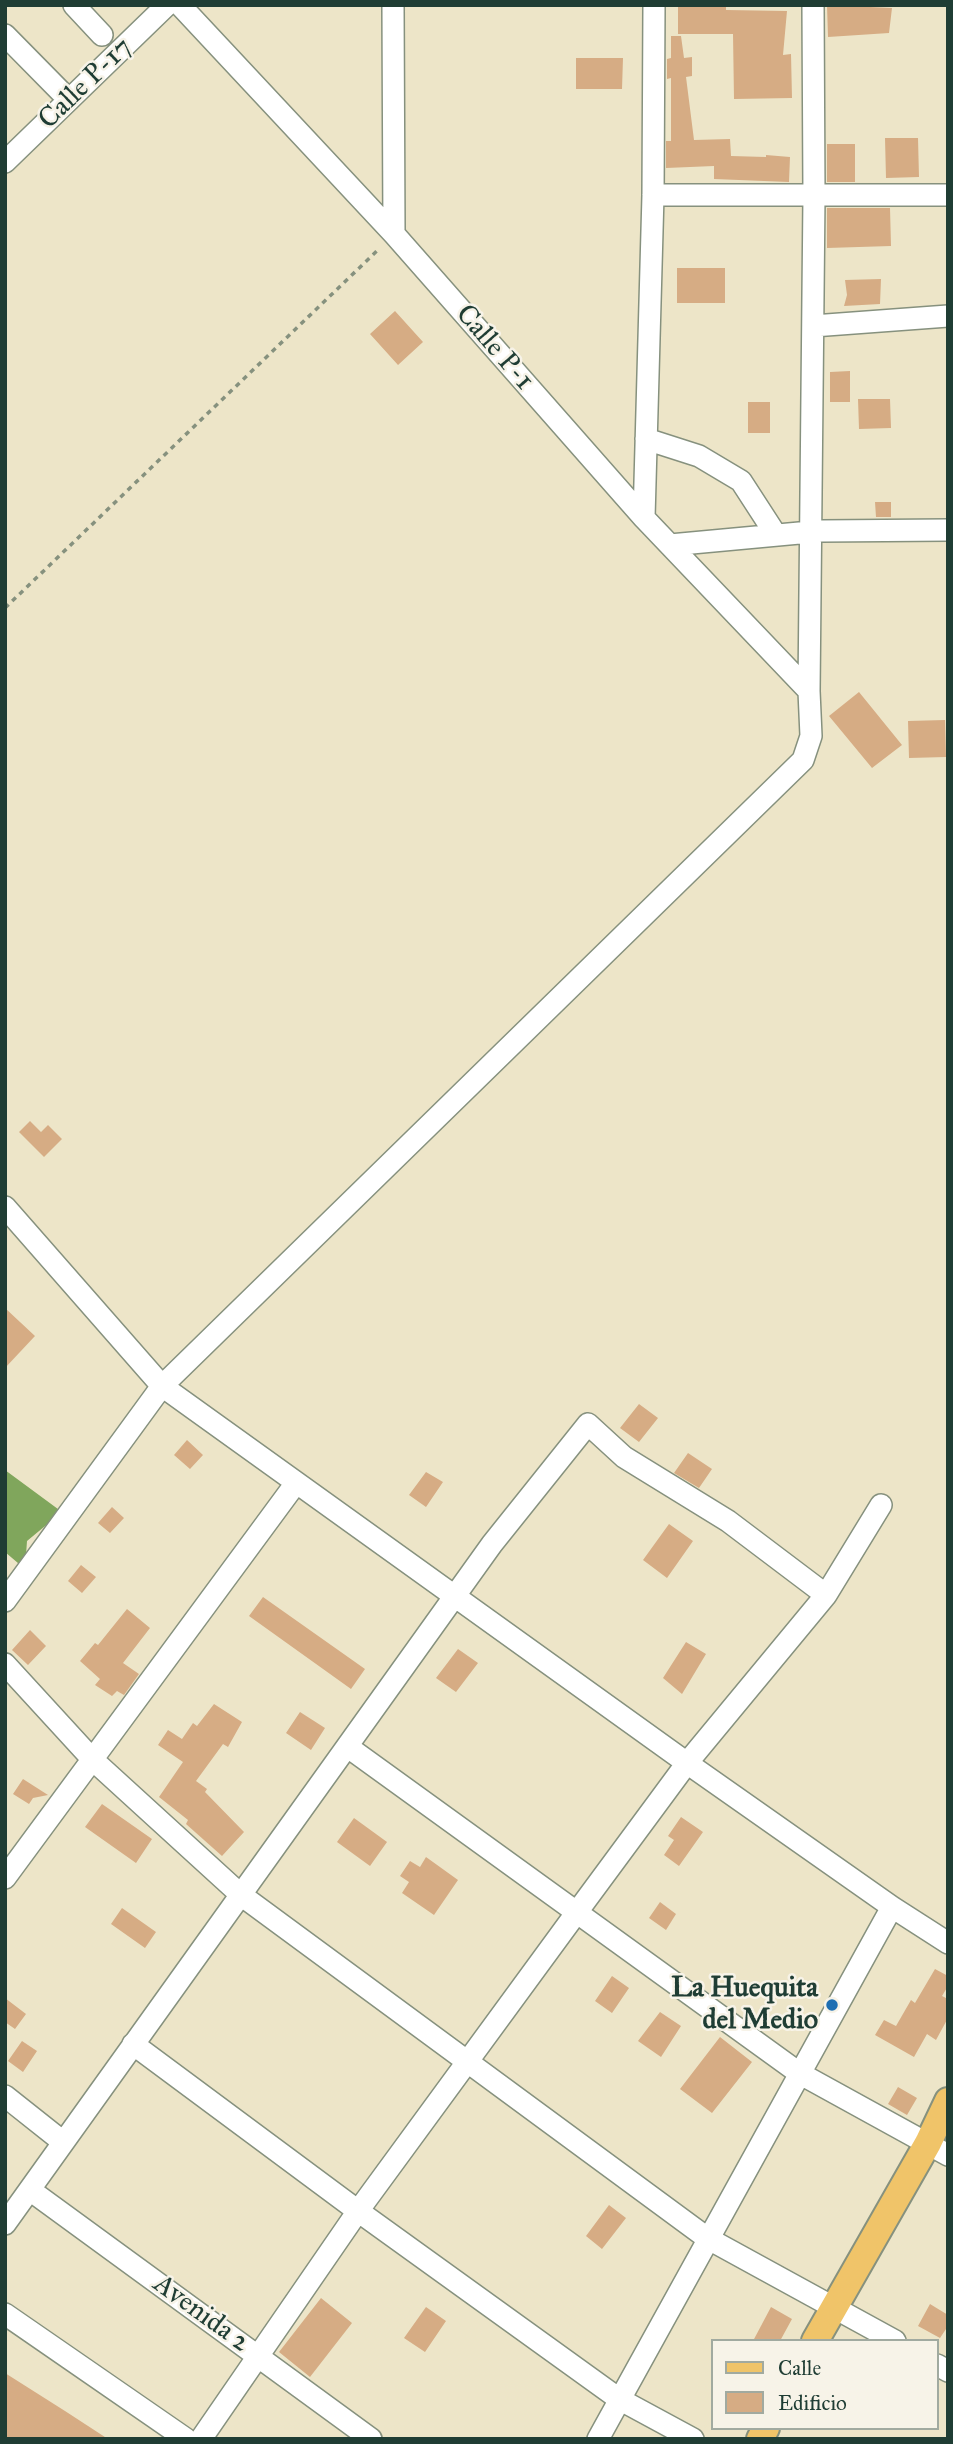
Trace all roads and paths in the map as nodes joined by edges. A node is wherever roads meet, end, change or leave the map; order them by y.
1 (74, 5) edge
2 (167, 5) edge
3 (180, 5) edge
4 (393, 5) edge
5 (654, 5) edge
6 (813, 5) edge
7 (5, 34) edge
8 (102, 35) dead end
9 (69, 100) junction
10 (5, 162) edge
11 (653, 195) junction
12 (948, 195) edge
13 (814, 196) junction
14 (394, 234) junction
15 (948, 316) edge
16 (813, 326) junction
17 (646, 439) junction
18 (644, 518) junction
19 (948, 530) edge
20 (810, 532) junction
21 (776, 535) junction
22 (670, 545) junction
23 (5, 608) edge
24 (809, 691) junction
25 (8, 1216) edge
26 (162, 1386) junction
27 (296, 1483) junction
28 (881, 1505) dead end
29 (826, 1595) junction
30 (455, 1598) junction
31 (5, 1601) edge
32 (5, 1664) edge
33 (348, 1747) junction
34 (93, 1760) junction
35 (687, 1763) junction
36 (5, 1878) edge
37 (242, 1895) junction
38 (892, 1907) junction
39 (577, 1912) junction
40 (948, 1943) edge
41 (133, 2044) junction
42 (466, 2063) junction
43 (799, 2073) junction
44 (5, 2096) edge
45 (948, 2101) edge
46 (63, 2142) junction
47 (938, 2149) edge
48 (30, 2190) junction
49 (358, 2211) junction
50 (5, 2224) edge
51 (707, 2238) junction
52 (835, 2306) junction
53 (5, 2314) edge
54 (817, 2339) edge
55 (892, 2339) edge
56 (259, 2356) junction
57 (619, 2399) junction
58 (186, 2439) edge
59 (201, 2439) edge
60 (371, 2439) edge
61 (598, 2439) edge
62 (692, 2439) edge

1 - 8 street
2 - 9 street, Calle P-17
3 - 14 street, Calle P-1
4 - 14 street
5 - 11 street
6 - 13 street
7 - 9 street
9 - 10 street, Calle P-17
11 - 13 street
11 - 17 street
12 - 13 street
13 - 16 street
14 - 18 street, Calle P-1
14 - 23 path
15 - 16 street
16 - 20 street
17 - 18 street
17 - 21 street
18 - 22 street, Calle P-1
19 - 20 street
20 - 21 street
20 - 24 street
21 - 22 street
22 - 24 street, Calle P-1
24 - 26 street
25 - 26 street
26 - 27 street
26 - 31 street
27 - 30 street
27 - 34 street
28 - 29 street
29 - 30 street
29 - 35 street
30 - 33 street
30 - 35 street
32 - 34 street
33 - 37 street
33 - 39 street
34 - 36 street
34 - 37 street
35 - 38 street
35 - 39 street
37 - 41 street
37 - 42 street
38 - 40 street
38 - 43 street
39 - 42 street
39 - 43 street
41 - 46 street
41 - 49 street
42 - 49 street
42 - 51 street
43 - 47 street
43 - 51 street
44 - 46 street
45 - 47 main road
46 - 48 street
47 - 52 main road
48 - 50 street
48 - 56 street, Avenida 2
49 - 56 street
49 - 57 street
51 - 52 street
51 - 57 street
52 - 54 main road
52 - 55 street
53 - 58 street
56 - 59 street
56 - 60 street, Avenida 2
57 - 61 street
57 - 62 street

